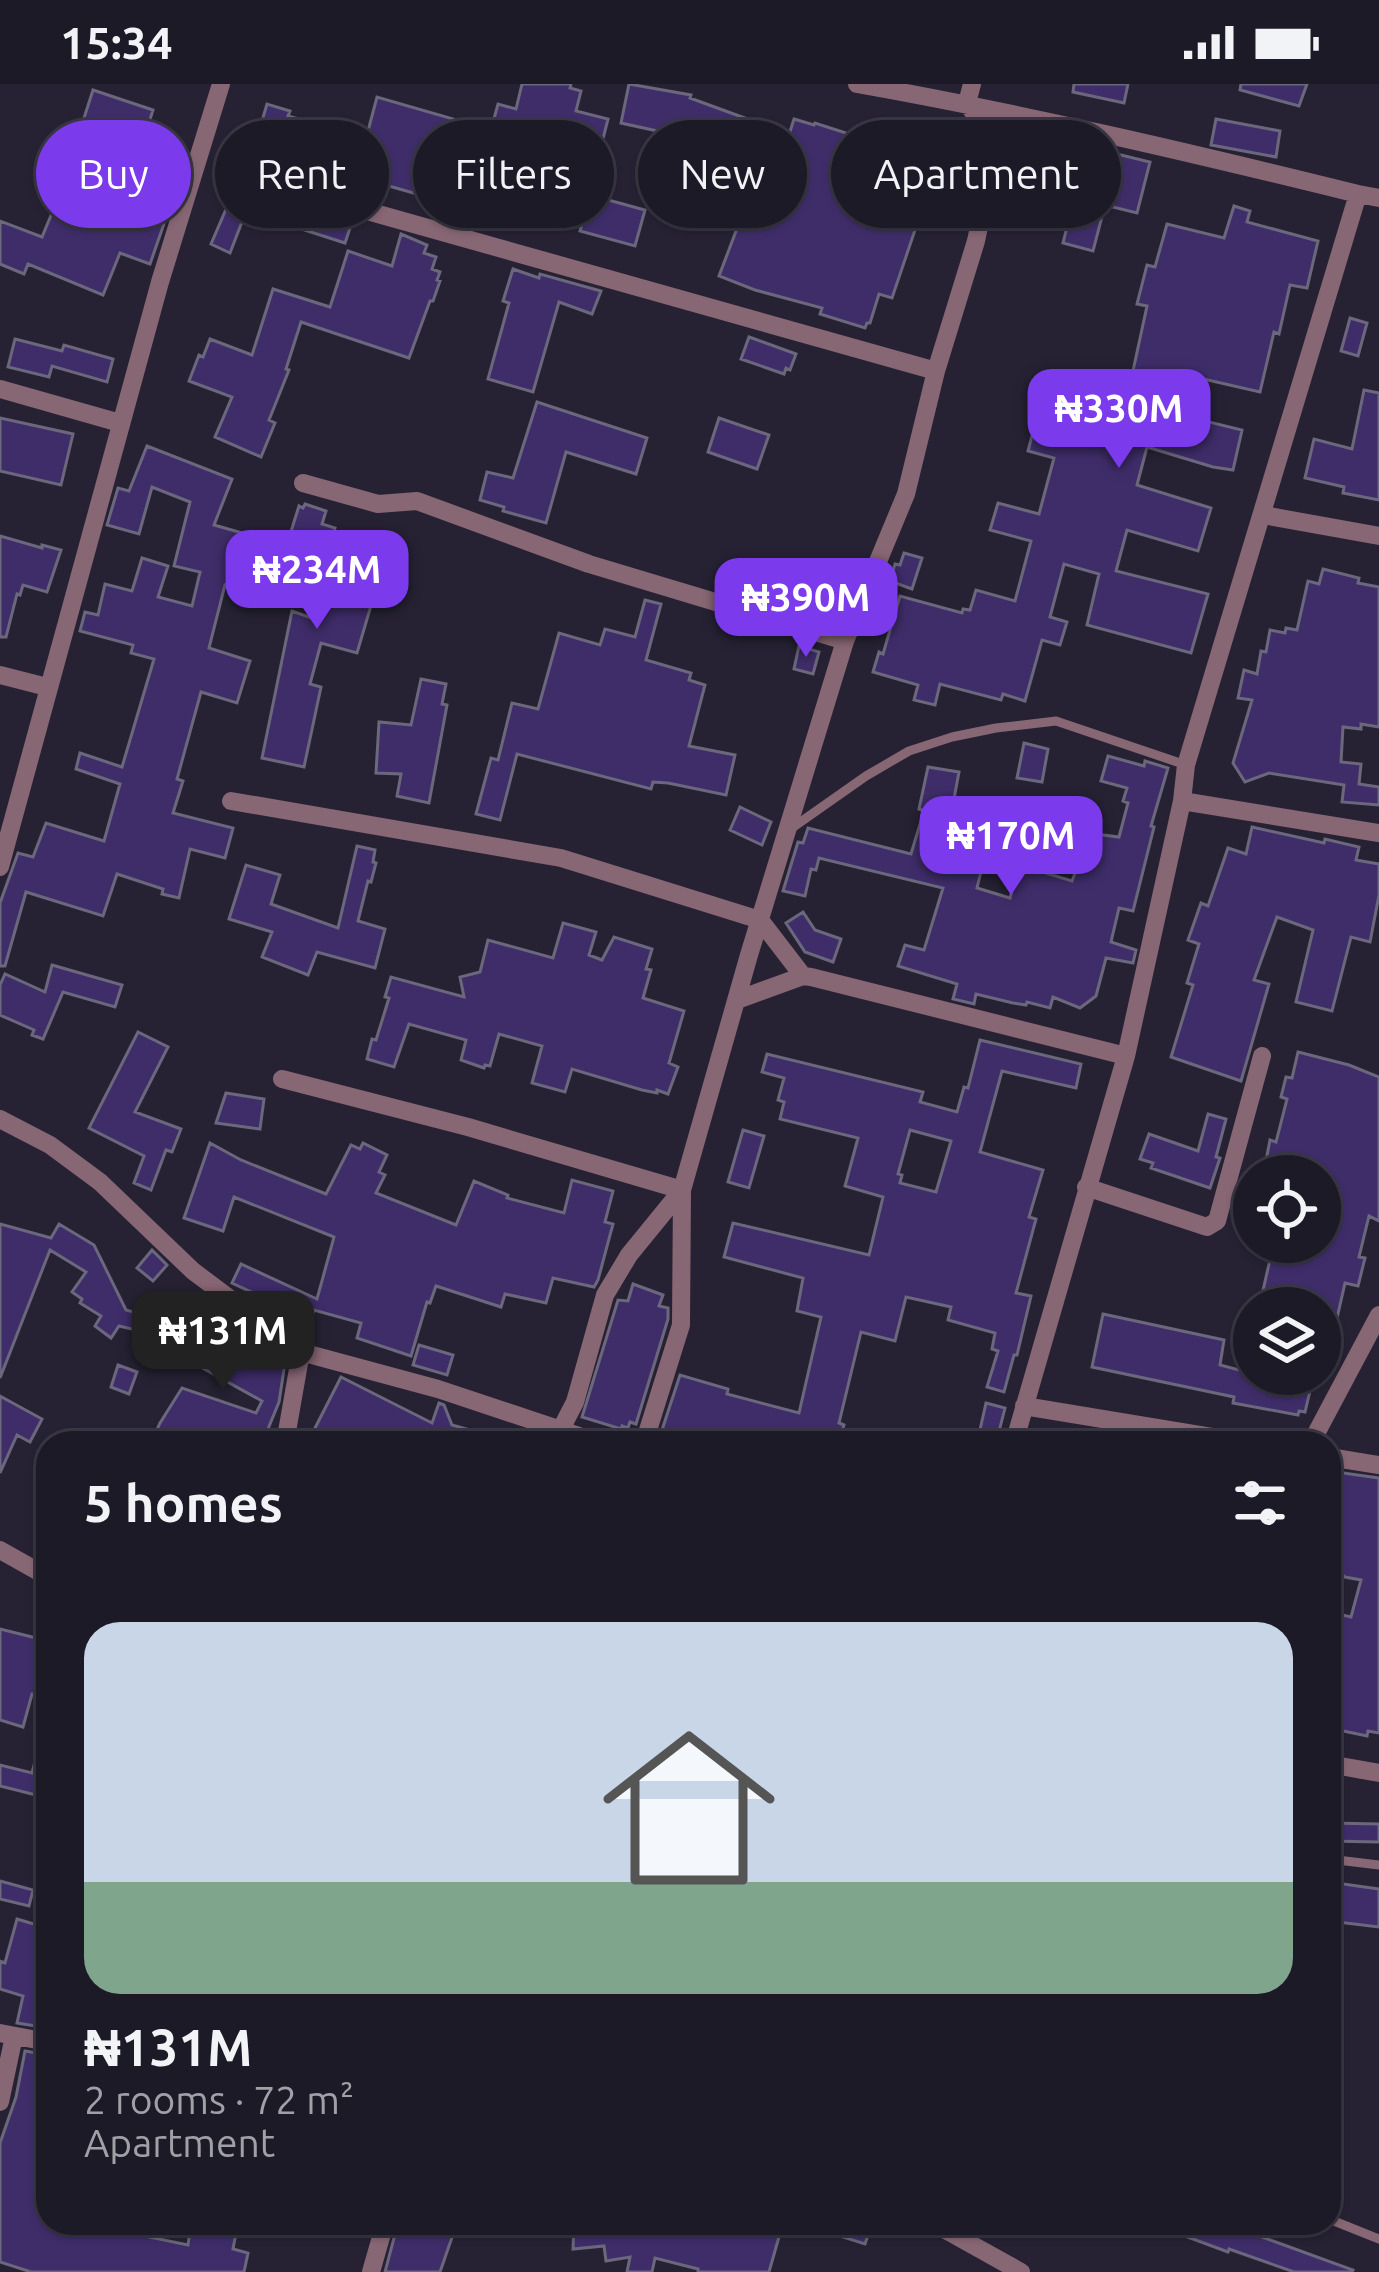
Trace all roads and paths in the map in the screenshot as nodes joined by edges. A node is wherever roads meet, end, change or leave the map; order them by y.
1 (221, 84) edge
2 (857, 84) edge
3 (969, 94) edge
4 (1358, 194) junction
5 (1379, 198) edge
6 (389, 217) edge
7 (936, 371) junction
8 (0, 389) edge
9 (120, 423) junction
10 (303, 483) dead end
11 (1263, 515) junction
12 (1379, 536) edge
13 (845, 641) junction
14 (0, 675) edge
15 (47, 687) junction
16 (1186, 765) junction
17 (231, 801) dead end
18 (1182, 801) junction
19 (788, 831) junction
20 (1379, 833) edge
21 (0, 867) edge
22 (760, 920) junction
23 (803, 976) junction
24 (736, 1000) junction
25 (1126, 1056) junction
26 (1262, 1056) dead end
27 (282, 1079) dead end
28 (0, 1119) edge
29 (1087, 1187) junction
30 (682, 1190) junction
31 (1379, 1315) edge
32 (301, 1352) junction
33 (1024, 1406) junction
34 (561, 1429) junction
35 (287, 1431) edge
36 (567, 1431) edge
37 (648, 1431) edge
38 (1017, 1431) edge
39 (1175, 1431) edge
40 (1318, 1431) edge
41 (1341, 1458) edge
42 (1379, 1466) edge
43 (0, 1550) edge
44 (36, 1570) edge
45 (1341, 1766) edge
46 (1379, 1773) edge
47 (1341, 1860) edge
48 (1379, 1865) edge
49 (7, 2035) edge
50 (0, 2102) edge
51 (1341, 2224) edge
52 (382, 2235) edge
53 (955, 2235) edge
54 (1379, 2239) edge
55 (371, 2272) edge
56 (1021, 2272) edge

1 - 9 street
2 - 3 street
3 - 4 street
3 - 7 street
4 - 5 street
4 - 11 street
6 - 7 street
7 - 13 street
8 - 9 street
9 - 15 street
10 - 13 street
11 - 12 street
11 - 16 street
13 - 19 street
14 - 15 street
15 - 21 street
16 - 18 street
16 - 19 lane
17 - 22 street
18 - 20 street
18 - 25 street
19 - 22 street
22 - 23 street
22 - 24 street
23 - 24 street
23 - 25 street
24 - 30 street
25 - 29 street
26 - 29 street
27 - 30 street
28 - 32 street
29 - 33 street
30 - 34 street
30 - 37 street
31 - 40 street
32 - 34 street
32 - 35 street
33 - 38 street
33 - 39 street
34 - 36 street
41 - 42 street
43 - 44 street
45 - 46 street
47 - 48 lane
49 - 50 street
51 - 54 lane
52 - 55 street
53 - 56 street

